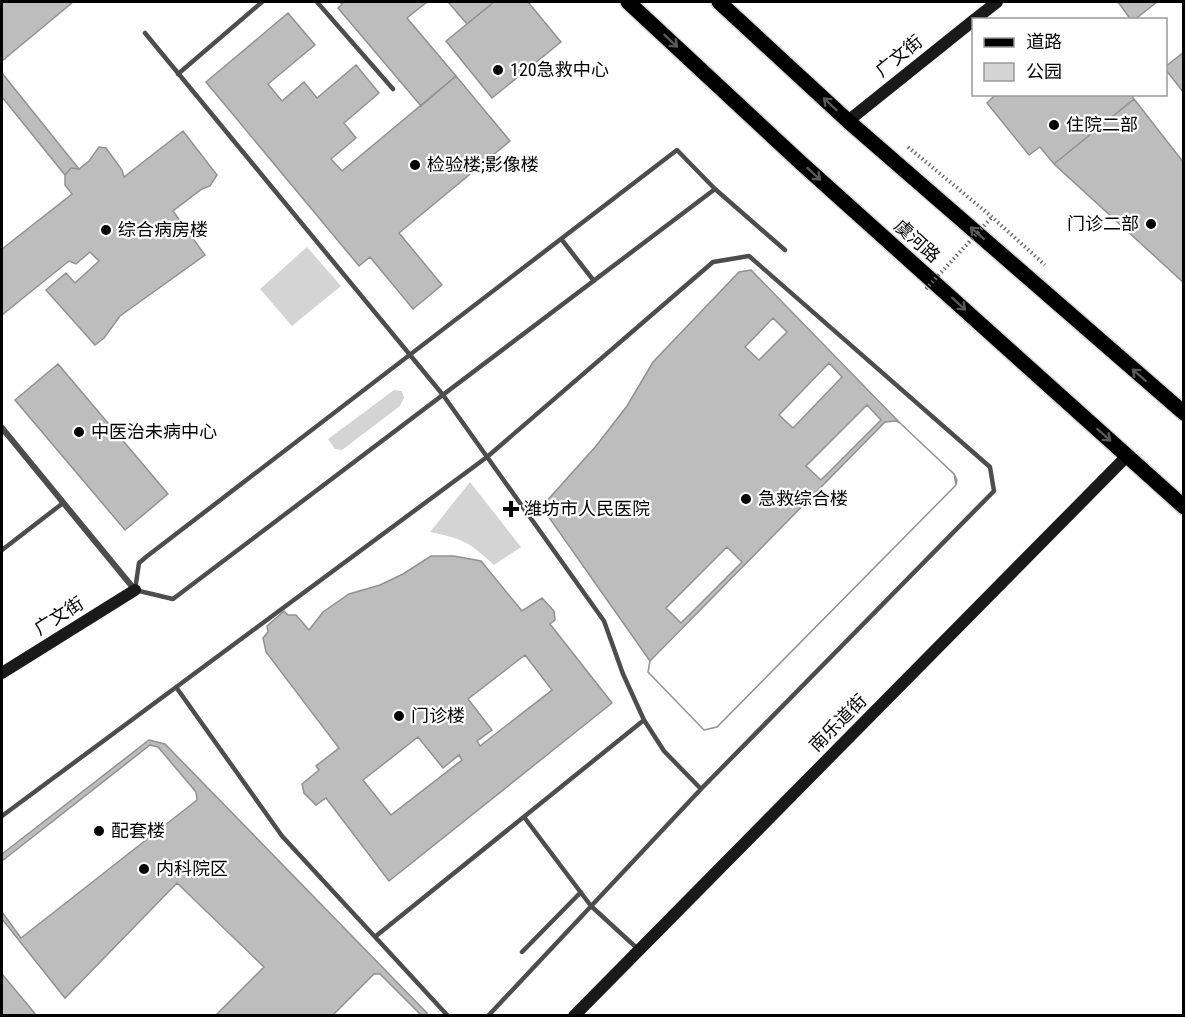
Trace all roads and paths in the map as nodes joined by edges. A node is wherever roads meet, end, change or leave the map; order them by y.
1 (262, 2) edge
2 (317, 2) edge
3 (628, 2) edge
4 (719, 2) edge
5 (997, 2) edge
6 (977, 18) edge
7 (972, 22) edge
8 (145, 33) dead end
9 (178, 74) junction
10 (393, 89) dead end
11 (848, 121) junction
12 (919, 154) dead end
13 (716, 189) junction
14 (992, 217) junction
15 (562, 240) junction
16 (785, 250) dead end
17 (1046, 266) dead end
18 (594, 281) junction
19 (926, 289) dead end
20 (411, 356) junction
21 (443, 395) junction
22 (1184, 413) edge
23 (2, 428) edge
24 (1127, 456) junction
25 (487, 457) junction
26 (63, 503) junction
27 (1184, 507) edge
28 (2, 550) edge
29 (135, 590) junction
30 (2, 673) edge
31 (176, 687) junction
32 (644, 720) junction
33 (701, 789) junction
34 (2, 816) edge
35 (524, 817) junction
36 (581, 892) junction
37 (591, 906) junction
38 (376, 936) junction
39 (639, 950) junction
40 (522, 952) dead end
41 (448, 1016) edge
42 (488, 1016) edge
43 (574, 1016) edge

1 - 9 lane
2 - 10 lane
3 -> 24 main road, 虞河路
11 -> 4 main road
5 - 6 street, 广文街
7 - 11 street, 广文街
8 - 9 lane
9 - 20 lane
22 -> 11 main road
12 - 14 path
13 - 15 lane
13 - 16 lane
13 - 18 lane
14 - 17 path
14 - 19 path, bridge
15 - 18 lane
15 - 20 lane
18 - 21 lane
20 - 21 lane
20 - 29 lane
21 - 25 lane
21 - 29 lane
23 - 26 street
24 - 27 main road, 虞河路
24 - 39 street, 南乐道街
25 - 31 lane
25 - 32 lane
25 - 33 lane
26 - 28 lane
26 - 29 street
29 - 30 street, 广文街
31 - 34 lane
31 - 38 lane
32 - 33 lane
32 - 35 lane
33 - 37 lane
35 - 36 lane
35 - 38 lane
36 - 37 lane
36 - 40 lane
37 - 39 lane
37 - 42 lane
38 - 41 lane
39 - 43 street, 南乐道街

